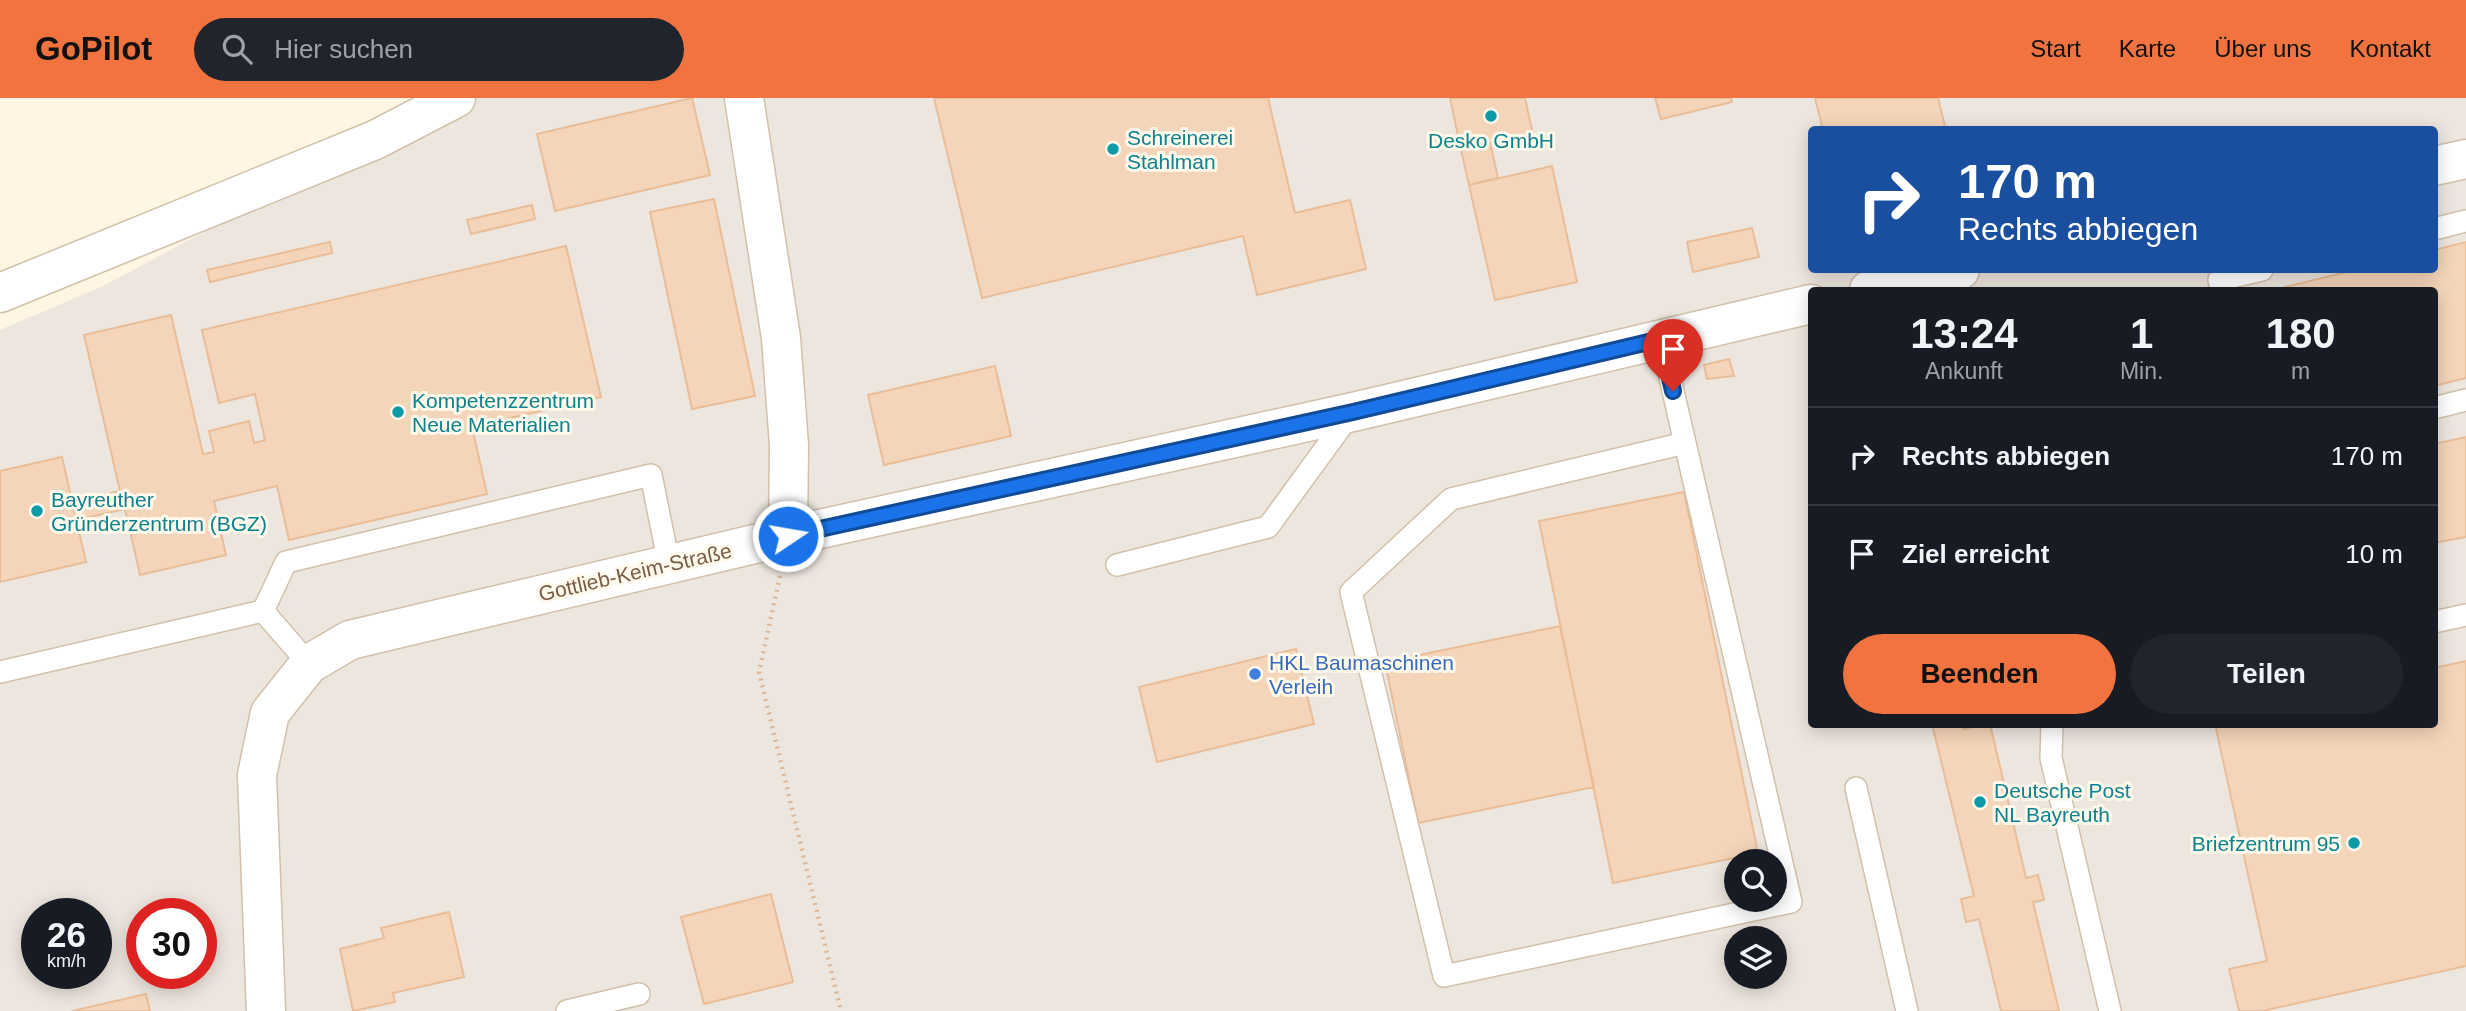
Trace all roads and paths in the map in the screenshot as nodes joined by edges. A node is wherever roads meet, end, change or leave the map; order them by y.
1 (456, 98) edge
2 (744, 98) edge
3 (2466, 159) edge
4 (2438, 165) edge
5 (2466, 221) edge
6 (2438, 228) edge
7 (1946, 273) edge
8 (2249, 273) edge
9 (1882, 287) edge
10 (2221, 287) edge
11 (0, 293) edge
12 (1808, 305) edge
13 (1661, 339) junction
14 (2466, 400) edge
15 (2438, 407) edge
16 (1353, 412) junction
17 (1685, 443) junction
18 (788, 536) junction
19 (669, 564) junction
20 (1117, 565) dead end
21 (263, 611) junction
22 (2466, 615) edge
23 (2438, 621) edge
24 (310, 664) junction
25 (0, 672) edge
26 (2052, 728) edge
27 (1856, 788) dead end
28 (639, 993) dead end
29 (266, 1011) edge
30 (567, 1011) edge
31 (841, 1011) edge
32 (1906, 1011) edge
33 (2110, 1011) edge

1 - 11 street
2 - 18 street
3 - 4 street
5 - 6 lane
7 - 9 street
8 - 10 lane
12 - 13 street, Gottlieb-Keim-Straße
13 - 16 street, Gottlieb-Keim-Straße
13 - 17 lane
14 - 15 lane
16 - 18 street, Gottlieb-Keim-Straße
16 - 20 lane
17 - 17 lane
18 - 19 street, Gottlieb-Keim-Straße
18 - 31 path
19 - 21 lane
19 - 24 street, Gottlieb-Keim-Straße
21 - 24 lane
21 - 25 lane
22 - 23 lane
24 - 29 street, Gottlieb-Keim-Straße
26 - 33 lane
27 - 32 lane
28 - 30 lane

